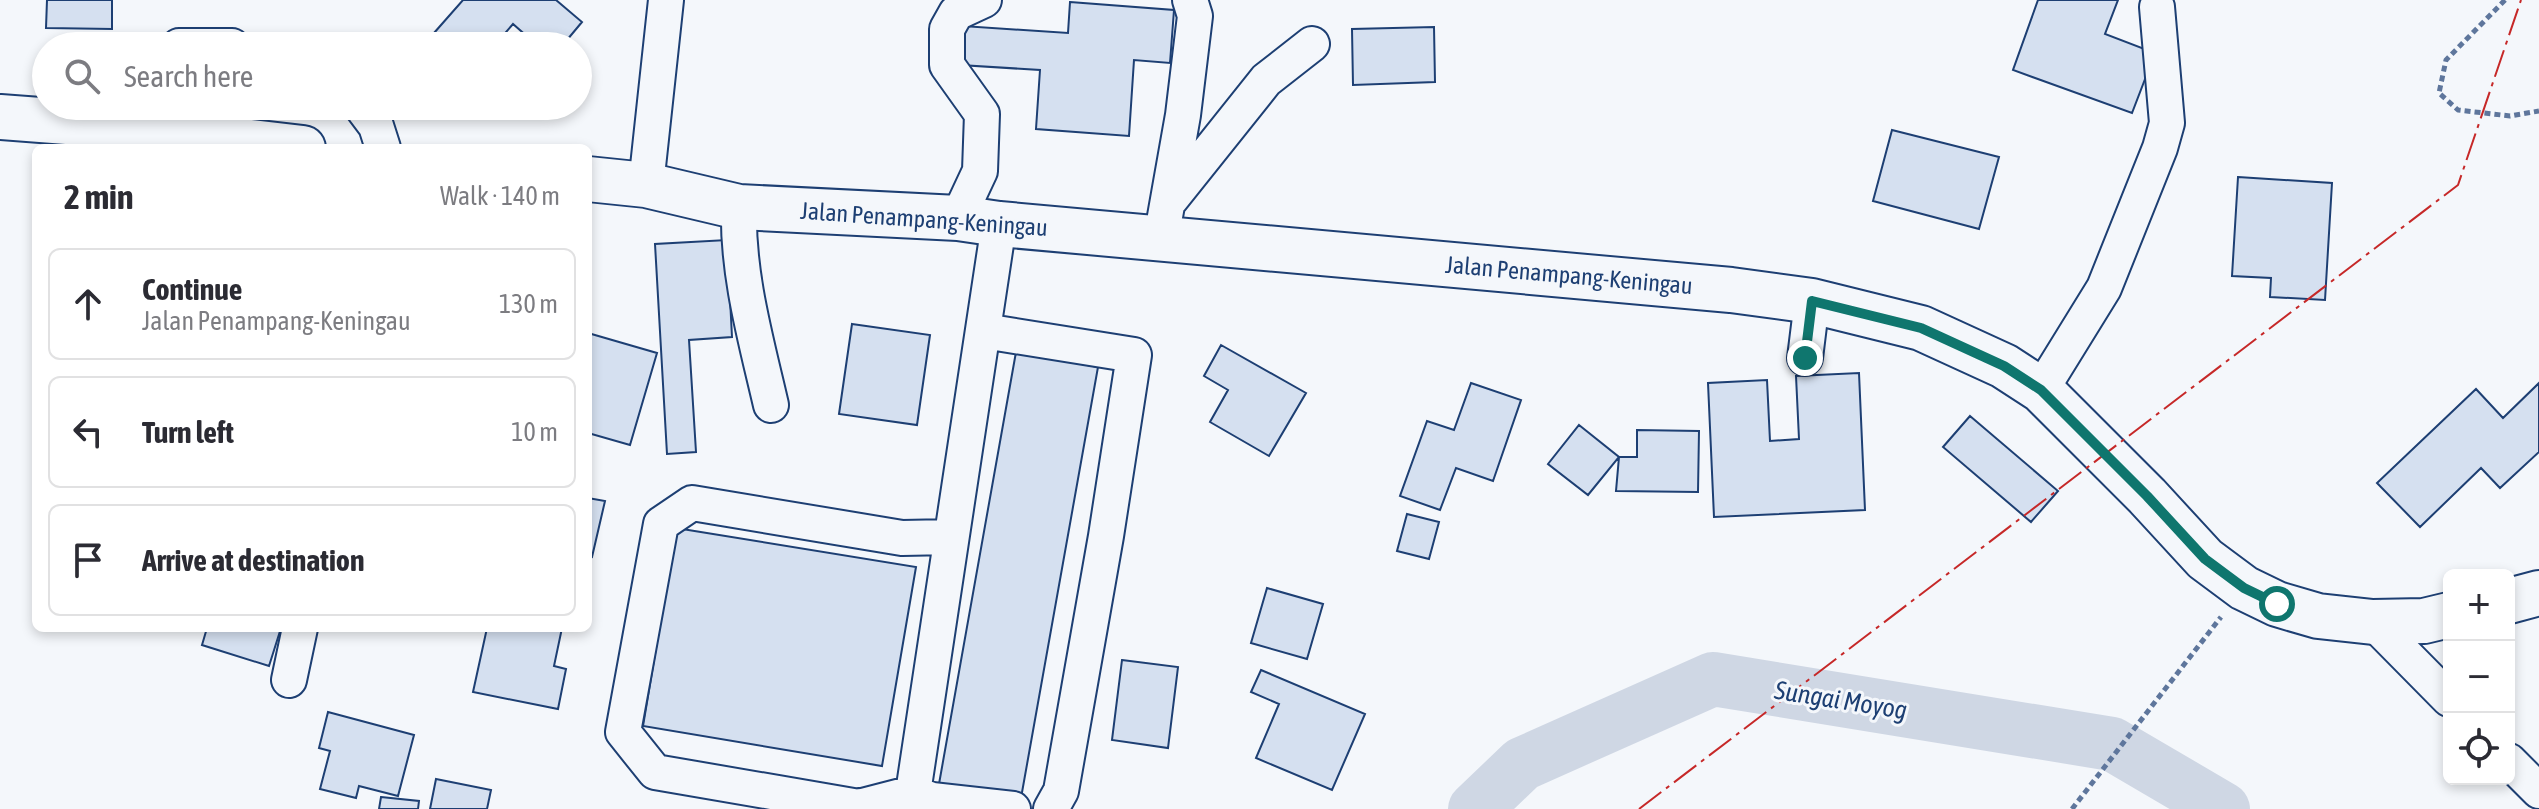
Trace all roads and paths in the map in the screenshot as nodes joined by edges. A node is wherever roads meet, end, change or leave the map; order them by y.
1 (666, 0) edge
2 (984, 0) edge
3 (1190, 0) edge
4 (2505, 0) edge
5 (2157, 7) dead end
6 (1312, 44) dead end
7 (2539, 111) edge
8 (32, 116) edge
9 (0, 117) edge
10 (124, 120) edge
11 (372, 120) edge
12 (277, 144) edge
13 (382, 144) edge
14 (592, 179) edge
15 (646, 185) junction
16 (739, 207) junction
17 (979, 221) junction
18 (1165, 221) junction
19 (1812, 301) junction
20 (984, 331) junction
21 (1805, 358) dead end
22 (2041, 390) junction
23 (771, 405) dead end
24 (951, 537) junction
25 (2244, 588) junction
26 (2539, 593) edge
27 (2515, 599) edge
28 (2443, 616) edge
29 (2373, 622) junction
30 (299, 632) edge
31 (289, 680) dead end
32 (2443, 693) edge
33 (2515, 767) edge
34 (2539, 791) edge
35 (913, 793) junction
36 (1013, 809) edge
37 (1051, 809) edge
38 (2072, 809) edge

1 - 15 street
2 - 17 street
3 - 18 street
4 - 7 path
5 - 22 street
6 - 18 street
8 - 9 main road
10 - 12 main road
11 - 13 street
14 - 15 main road, Jalan Penampang-Keningau
15 - 16 main road, Jalan Penampang-Keningau
16 - 17 main road, Jalan Penampang-Keningau
16 - 23 street
17 - 18 main road, Jalan Penampang-Keningau
17 - 20 street
18 - 19 main road, Jalan Penampang-Keningau
19 - 21 street
19 - 22 main road, Jalan Penampang-Keningau
20 - 24 street
20 - 37 street
22 - 25 main road, Jalan Penampang-Keningau
24 - 35 street
24 - 35 street
25 - 29 main road, Jalan Penampang-Keningau
25 - 38 path
26 - 27 main road
28 - 29 main road, Jalan Penampang-Keningau
29 - 32 street
30 - 31 street
33 - 34 street
35 - 36 street

